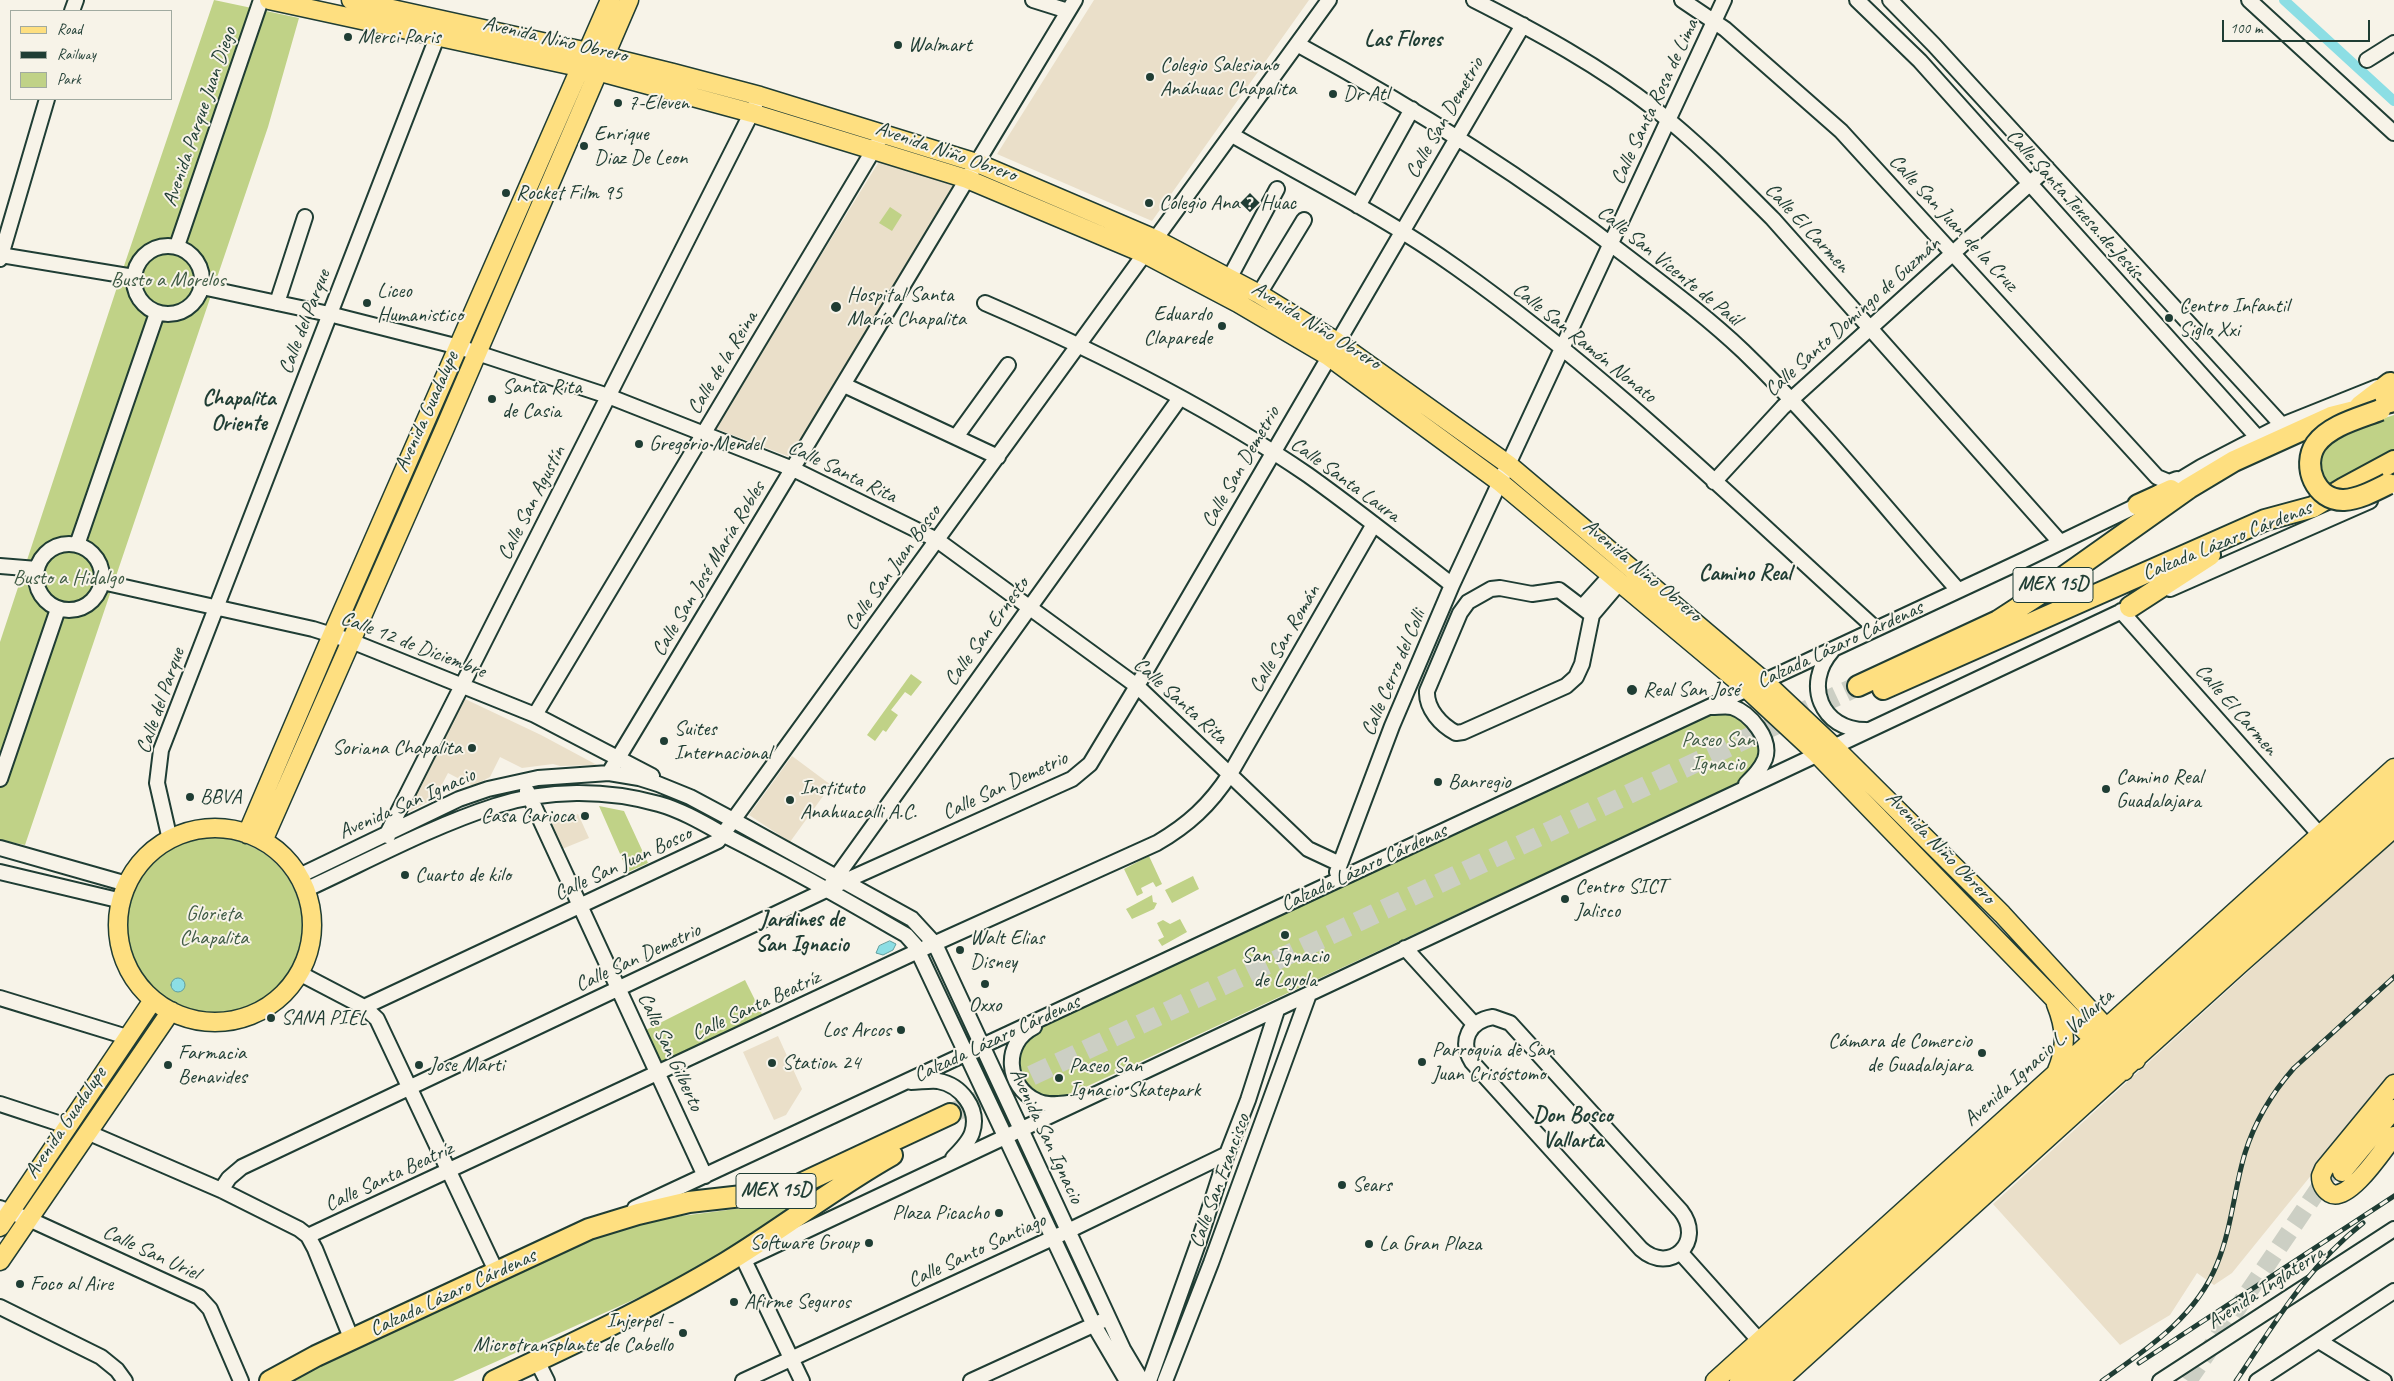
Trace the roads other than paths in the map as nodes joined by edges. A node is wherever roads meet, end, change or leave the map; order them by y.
1 (261, 0) edge
2 (269, 0) edge
3 (351, 0) edge
4 (610, 0) edge
5 (629, 0) edge
6 (1033, 0) edge
7 (1329, 0) edge
8 (1474, 0) edge
9 (1682, 0) edge
10 (1724, 0) edge
11 (1857, 0) edge
12 (1890, 0) edge
13 (2249, 0) edge
14 (292, 2) edge
15 (1071, 6) edge
16 (444, 19) junction
17 (1715, 22) junction
18 (1523, 25) junction
19 (437, 36) junction
20 (2394, 43) edge
21 (1297, 44) junction
22 (2367, 60) dead end
23 (593, 62) junction
24 (760, 96) junction
25 (47, 100) edge
26 (1412, 109) junction
27 (752, 113) junction
28 (1668, 120) junction
29 (2394, 133) edge
30 (883, 134) junction
31 (1232, 135) junction
32 (1458, 136) junction
33 (873, 150) junction
34 (977, 163) junction
35 (2047, 168) junction
36 (967, 179) junction
37 (2029, 184) junction
38 (1277, 189) dead end
39 (1358, 206) junction
40 (305, 217) dead end
41 (1304, 220) dead end
42 (1402, 231) junction
43 (1155, 239) junction
44 (1610, 244) junction
45 (177, 246) junction
46 (1954, 252) junction
47 (1145, 254) junction
48 (0, 256) edge
49 (134, 277) junction
50 (1230, 277) junction
51 (202, 287) junction
52 (1259, 294) junction
53 (985, 302) dead end
54 (277, 303) junction
55 (157, 313) junction
56 (329, 314) junction
57 (1870, 328) junction
58 (1079, 344) junction
59 (459, 347) junction
60 (1563, 347) junction
61 (1332, 349) junction
62 (477, 352) junction
63 (1008, 365) dead end
64 (844, 385) junction
65 (608, 396) junction
66 (2391, 396) edge
67 (1180, 398) junction
68 (1791, 400) junction
69 (2282, 425) junction
70 (704, 433) junction
71 (956, 437) junction
72 (2258, 438) junction
73 (1272, 452) junction
74 (998, 457) junction
75 (2234, 461) junction
76 (2394, 461) edge
77 (1509, 465) junction
78 (793, 469) junction
79 (2181, 478) junction
80 (1714, 482) junction
81 (1500, 483) junction
82 (2392, 485) edge
83 (2138, 505) junction
84 (2265, 520) junction
85 (1374, 524) junction
86 (937, 540) junction
87 (2060, 542) junction
88 (77, 545) junction
89 (0, 566) edge
90 (37, 570) junction
91 (1615, 578) junction
92 (102, 582) junction
93 (1452, 585) junction
94 (1958, 590) junction
95 (1029, 607) junction
96 (216, 608) junction
97 (58, 609) junction
98 (2125, 609) junction
99 (1587, 611) junction
100 (1876, 628) junction
101 (332, 635) junction
102 (351, 641) junction
103 (1834, 648) junction
104 (1764, 681) junction
105 (463, 684) junction
106 (1137, 686) junction
107 (1748, 689) junction
108 (1709, 707) junction
109 (535, 714) junction
110 (1867, 730) junction
111 (1833, 746) junction
112 (1817, 754) junction
113 (618, 757) junction
114 (2394, 768) edge
115 (609, 773) junction
116 (1230, 774) junction
117 (2394, 776) edge
118 (0, 779) edge
119 (522, 781) junction
120 (1743, 789) junction
121 (2394, 789) edge
122 (530, 797) junction
123 (690, 797) junction
124 (2394, 808) edge
125 (733, 820) junction
126 (2394, 821) edge
127 (2354, 825) junction
128 (2394, 828) edge
129 (387, 834) junction
130 (724, 834) junction
131 (2320, 835) junction
132 (255, 837) junction
133 (170, 840) junction
134 (0, 848) edge
135 (394, 848) junction
136 (2338, 859) junction
137 (1340, 864) junction
138 (0, 872) edge
139 (2300, 873) junction
140 (2272, 877) junction
141 (841, 879) junction
142 (302, 883) junction
143 (1333, 883) junction
144 (828, 890) junction
145 (125, 893) junction
146 (580, 905) junction
147 (934, 944) junction
148 (1405, 948) junction
149 (918, 952) junction
150 (299, 973) junction
151 (619, 989) junction
152 (1309, 994) junction
153 (1086, 997) junction
154 (2053, 997) junction
155 (0, 998) edge
156 (153, 1000) junction
157 (364, 1007) junction
158 (1277, 1010) junction
159 (170, 1011) junction
160 (1474, 1024) junction
161 (127, 1037) junction
162 (981, 1046) junction
163 (2115, 1050) junction
164 (965, 1053) junction
165 (658, 1074) junction
166 (2055, 1074) junction
167 (903, 1083) junction
168 (2394, 1084) edge
169 (410, 1088) junction
170 (2394, 1092) edge
171 (1248, 1100) junction
172 (1080, 1101) junction
173 (0, 1104) edge
174 (1267, 1108) junction
175 (2394, 1109) edge
176 (67, 1126) junction
177 (1021, 1129) junction
178 (87, 1132) junction
179 (1004, 1136) junction
180 (2394, 1136) edge
181 (1227, 1154) junction
182 (948, 1163) junction
183 (450, 1171) junction
184 (705, 1176) junction
185 (221, 1190) junction
186 (5, 1210) edge
187 (29, 1219) junction
188 (0, 1227) edge
189 (589, 1229) junction
190 (2394, 1229) edge
191 (1068, 1231) junction
192 (308, 1236) junction
193 (1053, 1238) junction
194 (1199, 1241) junction
195 (1219, 1241) junction
196 (1680, 1252) junction
197 (744, 1260) junction
198 (0, 1261) edge
199 (497, 1273) junction
200 (2394, 1291) edge
201 (670, 1296) junction
202 (0, 1307) edge
203 (1109, 1318) junction
204 (1094, 1325) junction
205 (352, 1340) junction
206 (2319, 1340) junction
207 (1765, 1347) junction
208 (316, 1356) junction
209 (791, 1359) junction
210 (537, 1361) junction
211 (2394, 1371) edge
212 (2174, 1378) edge
213 (2383, 1380) edge
214 (125, 1381) edge
215 (241, 1381) edge
216 (262, 1381) edge
217 (270, 1381) edge
218 (494, 1381) edge
219 (547, 1381) edge
220 (743, 1381) edge
221 (802, 1381) edge
222 (971, 1381) edge
223 (1127, 1381) edge
224 (1142, 1381) edge
225 (1149, 1381) edge
226 (1165, 1381) edge
227 (1715, 1381) edge
228 (1739, 1381) edge
229 (1760, 1381) edge
230 (1779, 1381) edge
231 (2160, 1381) edge
232 (2257, 1381) edge

1 - 45 street, Avenida Parque Juan Diego
2 - 14 main road, Avenida Niño Obrero
3 - 16 main road, Avenida Niño Obrero
4 - 23 main road, Avenida Guadalupe
5 - 23 main road, Avenida Guadalupe
6 - 15 street
7 - 21 street, Calle San Juan Bosco
8 - 18 street, Calle El Carmen
9 - 17 street, Calle San Juan de la Cruz
10 - 17 street, Calle Santa Rosa de Lima
11 - 37 street, Calle Santa Teresa de Jesús
12 - 35 street, Calle Santa Teresa de Jesús
13 - 29 street
14 - 19 main road, Avenida Niño Obrero
15 - 34 street, Calle San José María Robles
16 - 19 street, Calle del Parque
16 - 23 main road, Avenida Niño Obrero
17 - 28 street, Calle Santa Rosa de Lima
17 - 46 street, Calle San Juan de la Cruz
18 - 28 street, Calle El Carmen
18 - 32 street, Calle San Demetrio
19 - 23 main road, Avenida Niño Obrero
19 - 56 street, Calle del Parque
20 - 22 street
21 - 26 street, Calle San Vicente de Paúl
21 - 31 street, Calle San Juan Bosco
23 - 24 main road, Avenida Niño Obrero
23 - 27 main road, Avenida Niño Obrero
23 - 59 main road, Avenida Guadalupe
23 - 62 main road, Avenida Guadalupe
24 - 27 street, Calle San Agustín
24 - 30 main road, Avenida Niño Obrero
25 - 48 street
26 - 32 street, Calle San Vicente de Paúl
26 - 39 street
27 - 33 main road, Avenida Niño Obrero
27 - 65 street, Calle San Agustín
28 - 44 street, Calle Santa Rosa de Lima
28 - 57 street, Calle El Carmen
30 - 33 street, Calle de la Reina
30 - 34 main road, Avenida Niño Obrero
31 - 39 street, Calle San Ramón Nonato
31 - 43 street, Calle San Juan Bosco
32 - 42 street, Calle San Demetrio
32 - 44 street, Calle San Vicente de Paúl
33 - 36 main road, Avenida Niño Obrero
33 - 70 street, Calle de la Reina
34 - 36 street, Calle San José María Robles
34 - 43 main road, Avenida Niño Obrero
35 - 37 street, Calle Santo Domingo de Guzmán
35 - 69 street, Calle Santa Teresa de Jesús
36 - 47 main road, Avenida Niño Obrero
36 - 64 street, Calle San José María Robles
37 - 46 street, Calle Santo Domingo de Guzmán
37 - 72 street, Calle Santa Teresa de Jesús
38 - 50 street
39 - 42 street, Calle San Ramón Nonato
40 - 54 street
41 - 52 street
42 - 60 street, Calle San Ramón Nonato
42 - 61 street, Calle San Demetrio
43 - 47 street, Calle San Juan Bosco
43 - 50 main road, Avenida Niño Obrero
44 - 60 street, Calle Santa Rosa de Lima
44 - 68 street, Calle San Vicente de Paúl
45 - 49 street
45 - 51 street
46 - 57 street, Calle Santo Domingo de Guzmán
46 - 79 street, Calle San Juan de la Cruz
47 - 58 street, Calle San Juan Bosco
47 - 61 main road, Avenida Niño Obrero
48 - 49 street
49 - 55 street
50 - 52 main road, Avenida Niño Obrero
51 - 54 street, Calle Santa Rita
51 - 55 street
52 - 61 main road, Avenida Niño Obrero
53 - 58 street, Calle Santa Laura
54 - 56 street, Calle Santa Rita
55 - 88 street
56 - 59 street, Calle Santa Rita
56 - 96 street, Calle del Parque
57 - 68 street, Calle Santo Domingo de Guzmán
57 - 87 street, Calle El Carmen
58 - 67 street, Calle Santa Laura
58 - 74 street, Calle San Juan Bosco
59 - 62 street, Calle Santa Rita
59 - 101 main road, Avenida Guadalupe
60 - 77 street, Calle Santa Rosa de Lima
60 - 80 street, Calle San Ramón Nonato
61 - 73 street, Calle San Demetrio
61 - 77 main road, Avenida Niño Obrero
61 - 81 main road, Avenida Niño Obrero
62 - 65 street, Calle Santa Rita
62 - 102 main road, Avenida Guadalupe
63 - 71 street
64 - 71 street
64 - 78 street, Calle San José María Robles
65 - 70 street, Calle Santa Rita
65 - 105 street, Calle San Agustín
66 - 69 street, Calzada Lázaro Cárdenas
66 - 75 highway, Calzada Lázaro Cárdenas / MEX 15D
66 - 82 highway, bridge
67 - 73 street, Calle Santa Laura
67 - 95 street, Calle San Ernesto
68 - 80 street, Calle Santo Domingo de Guzmán
68 - 94 street, Calle San Vicente de Paúl
69 - 72 street, Calzada Lázaro Cárdenas
70 - 78 street, Calle Santa Rita
70 - 109 street, Calle de la Reina
71 - 74 street
72 - 79 street, Calzada Lázaro Cárdenas
73 - 85 street, Calle Santa Laura
73 - 106 street, Calle San Demetrio
74 - 86 street, Calle San Juan Bosco
75 - 83 highway
75 - 84 highway, Calzada Lázaro Cárdenas / MEX 15D
76 - 84 highway, Calzada Lázaro Cárdenas / MEX 15D
77 - 81 street, Calle Santa Rosa de Lima
77 - 104 main road, Avenida Niño Obrero
78 - 86 street, Calle Santa Rita
78 - 113 street, Calle San José María Robles
79 - 83 street, Calzada Lázaro Cárdenas
80 - 100 street, Calle San Ramón Nonato
81 - 91 main road, Avenida Niño Obrero
81 - 93 street, Calle Cerro del Colli
82 - 98 street, Calzada Lázaro Cárdenas
83 - 87 street, Calzada Lázaro Cárdenas
84 - 98 highway
85 - 93 street, Calle Santa Laura
85 - 116 street, Calle San Román
86 - 95 street, Calle Santa Rita
86 - 125 street, Calle San Juan Bosco
87 - 94 street, Calzada Lázaro Cárdenas
88 - 90 street
88 - 92 street
89 - 90 street
90 - 97 street
91 - 99 street
91 - 107 main road, Avenida Niño Obrero
92 - 96 street, Calle 12 de Diciembre
92 - 97 street
93 - 137 street, Calle Cerro del Colli
94 - 100 street, Calzada Lázaro Cárdenas
95 - 106 street, Calle Santa Rita
95 - 141 street, Calle San Ernesto
96 - 101 street, Calle 12 de Diciembre
96 - 133 street, Calle del Parque
97 - 118 street
98 - 110 street, Calzada Lázaro Cárdenas
98 - 131 street, Calle El Carmen
99 - 99 street
100 - 103 street, Calzada Lázaro Cárdenas
101 - 102 street, Calle 12 de Diciembre
101 - 132 main road, Avenida Guadalupe
102 - 105 street, Calle 12 de Diciembre
102 - 132 main road, Avenida Guadalupe
103 - 104 street, Calzada Lázaro Cárdenas
103 - 110 street
104 - 107 street, Calzada Lázaro Cárdenas
104 - 111 main road, Avenida Niño Obrero
105 - 109 street, Calle 12 de Diciembre
105 - 129 street, Calle San Agustín
106 - 116 street, Calle Santa Rita
106 - 141 street, Calle San Demetrio
107 - 108 street, Calzada Lázaro Cárdenas
107 - 112 main road, Avenida Niño Obrero
108 - 120 street
108 - 143 street, Calzada Lázaro Cárdenas
109 - 113 street, Calle 12 de Diciembre
110 - 111 street, Calzada Lázaro Cárdenas
111 - 112 street, Calzada Lázaro Cárdenas
111 - 163 main road, Avenida Niño Obrero
112 - 120 street, Calzada Lázaro Cárdenas
112 - 154 main road, Avenida Niño Obrero
113 - 115 street, Calle San José María Robles
113 - 123 street, Calle 12 de Diciembre
114 - 131 main road, Avenida Ignacio L. Vallarta
115 - 119 street, Avenida San Ignacio
115 - 123 street, Avenida San Ignacio
116 - 137 street, Calle Santa Rita
116 - 147 street, Calle Santa Beatríz
117 - 127 main road
119 - 122 street, Calle San Gilberto
119 - 129 street, Avenida San Ignacio
120 - 148 street, Calzada Lázaro Cárdenas
121 - 127 main road, Avenida Ignacio L. Vallarta
122 - 130 street, Avenida San Ignacio
122 - 135 street, Avenida San Ignacio
122 - 146 street, Calle San Gilberto
123 - 125 street, Avenida San Ignacio
124 - 136 main road, Avenida Ignacio L. Vallarta
125 - 130 street, Calle San Juan Bosco
125 - 141 street, Avenida San Ignacio
126 - 136 main road
127 - 139 main road, Avenida Ignacio L. Vallarta
128 - 163 main road, Avenida Ignacio L. Vallarta
129 - 135 street
129 - 142 street, Avenida San Ignacio
130 - 144 street, Avenida San Ignacio
130 - 146 street, Calle San Juan Bosco
131 - 140 main road, Avenida Ignacio L. Vallarta
132 - 133 main road
132 - 142 main road
133 - 145 main road
134 - 145 street
135 - 142 street, Avenida San Ignacio
136 - 163 main road, Avenida Ignacio L. Vallarta
137 - 143 street, Calle Cerro del Colli
138 - 145 street
139 - 140 main road
139 - 163 main road, Avenida Ignacio L. Vallarta
140 - 163 main road, Avenida Ignacio L. Vallarta
141 - 144 street, Calle San Demetrio
141 - 147 street, Avenida San Ignacio
142 - 150 main road
143 - 153 street, Calzada Lázaro Cárdenas
144 - 149 street, Avenida San Ignacio
144 - 151 street, Calle San Demetrio
145 - 156 main road
146 - 151 street, Calle San Gilberto
146 - 157 street, Calle San Juan Bosco
147 - 149 street, Calle Santa Beatríz
147 - 162 street, Avenida San Ignacio
148 - 152 street, Calzada Lázaro Cárdenas
148 - 160 street
149 - 164 street, Avenida San Ignacio
149 - 165 street, Calle Santa Beatríz
150 - 157 street
150 - 159 main road
151 - 165 street, Calle San Gilberto
151 - 169 street, Calle San Demetrio
152 - 158 street, Calzada Lázaro Cárdenas
152 - 174 street, Calle San Francisco
153 - 162 street, Calzada Lázaro Cárdenas
153 - 172 street
154 - 163 main road, Avenida Niño Obrero
154 - 166 main road
155 - 161 street
156 - 159 main road
156 - 161 main road, Avenida Guadalupe
157 - 169 street
158 - 171 street, Calle San Francisco
158 - 172 street, Calzada Lázaro Cárdenas
159 - 178 main road, Avenida Guadalupe
160 - 196 street
160 - 196 street
161 - 176 main road, Avenida Guadalupe
162 - 164 street, Calzada Lázaro Cárdenas
162 - 177 street, Avenida San Ignacio
163 - 166 main road, Avenida Ignacio L. Vallarta
163 - 207 main road, Avenida Ignacio L. Vallarta
163 - 229 main road, Avenida Ignacio L. Vallarta
163 - 230 main road, Avenida Ignacio L. Vallarta
164 - 167 street, Calzada Lázaro Cárdenas
164 - 179 street, Avenida San Ignacio
165 - 183 street, Calle Santa Beatríz
165 - 184 street, Calle San Gilberto
166 - 207 main road, Avenida Ignacio L. Vallarta
167 - 182 street
167 - 184 street, Calzada Lázaro Cárdenas
168 - 180 main road
169 - 183 street
169 - 185 street, Calle San Demetrio
170 - 175 main road
171 - 174 street
171 - 181 street, Calle San Francisco
172 - 177 street, Calzada Lázaro Cárdenas
173 - 176 street
174 - 195 street, Calle San Francisco
176 - 186 main road, Avenida Guadalupe
177 - 179 street, Calzada Lázaro Cárdenas
177 - 191 street, Avenida San Ignacio
178 - 185 street
178 - 187 main road, Avenida Guadalupe
179 - 182 street, Calzada Lázaro Cárdenas
179 - 193 street, Avenida San Ignacio
181 - 191 street, Calle Santo Santiago
181 - 194 street, Calle San Francisco
182 - 197 street, Calzada Lázaro Cárdenas
183 - 192 street, Calle Santa Beatríz
183 - 199 street
184 - 189 street, Calzada Lázaro Cárdenas
185 - 192 street
186 - 187 street, Calle San Uriel
186 - 188 main road, Avenida Guadalupe
187 - 198 main road, Avenida Guadalupe
187 - 215 street, Calle San Uriel
189 - 199 highway, Calzada Lázaro Cárdenas / MEX 15D
189 - 201 highway, Calzada Lázaro Cárdenas / MEX 15D
190 - 212 street, Avenida Inglaterra
191 - 193 street, Calle Santo Santiago
191 - 203 street, Avenida San Ignacio
192 - 205 street
193 - 204 street, Avenida San Ignacio
193 - 209 street, Calle Santo Santiago
194 - 195 street
194 - 225 street, Calle San Francisco
195 - 226 street, Calle San Francisco
196 - 207 street
197 - 201 street, Calzada Lázaro Cárdenas
197 - 209 street
199 - 205 highway, Calzada Lázaro Cárdenas / MEX 15D
200 - 206 street
201 - 210 highway, Calzada Lázaro Cárdenas / MEX 15D
202 - 214 street
203 - 204 street
203 - 224 street, Avenida San Ignacio
204 - 222 street
204 - 223 street, Avenida San Ignacio
205 - 208 highway, Calzada Lázaro Cárdenas / MEX 15D
206 - 213 street
206 - 232 street
207 - 227 main road, Avenida Ignacio L. Vallarta
207 - 228 main road, Avenida Ignacio L. Vallarta
208 - 216 street, Calzada Lázaro Cárdenas
208 - 217 highway, Calzada Lázaro Cárdenas / MEX 15D
209 - 220 street, Calle Santo Santiago
209 - 221 street
210 - 218 highway, Calzada Lázaro Cárdenas / MEX 15D
210 - 219 street
211 - 213 street
212 - 231 street, Avenida Inglaterra

